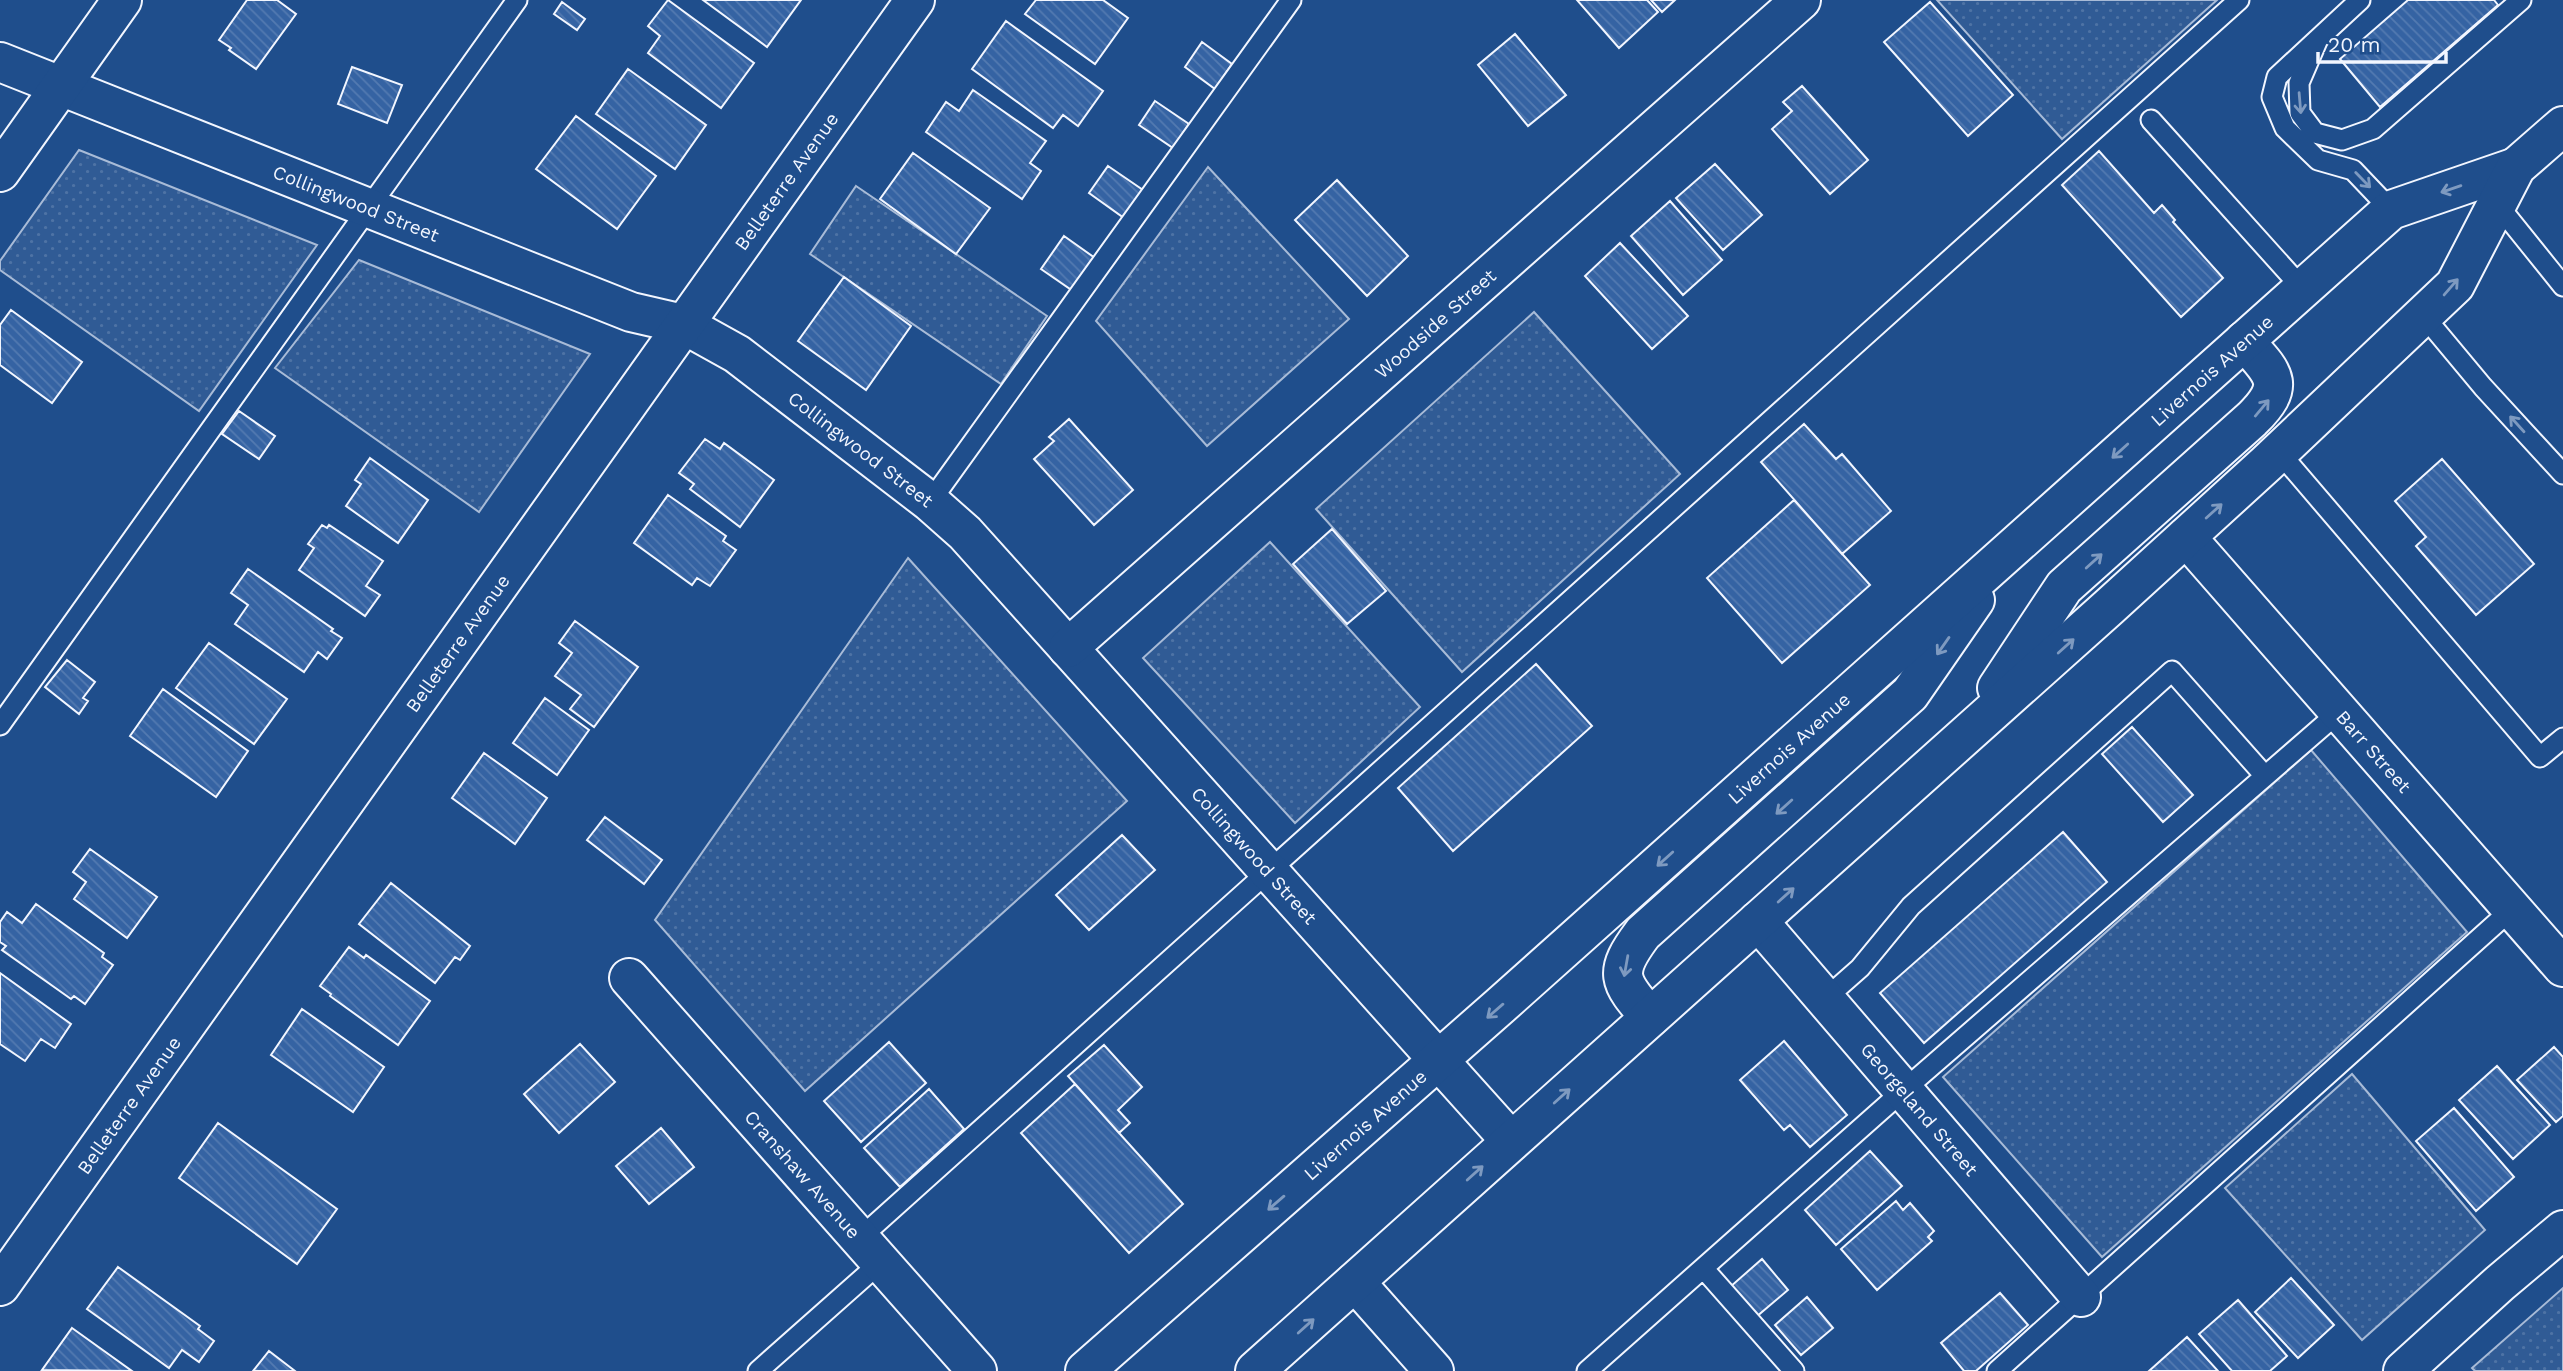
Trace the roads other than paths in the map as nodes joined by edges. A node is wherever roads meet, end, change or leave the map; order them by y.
1 (122, 0) edge
2 (517, 0) edge
3 (915, 0) edge
4 (1292, 0) edge
5 (1801, 0) edge
6 (2239, 0) edge
7 (2360, 0) edge
8 (2521, 0) edge
9 (2318, 39) junction
10 (0, 61) edge
11 (61, 86) junction
12 (2151, 120) dead end
13 (2563, 126) edge
14 (2516, 167) junction
15 (0, 172) edge
16 (2497, 204) junction
17 (371, 207) junction
18 (2391, 210) junction
19 (2563, 286) edge
20 (2303, 289) junction
21 (2423, 315) junction
22 (684, 324) junction
23 (2244, 341) junction
24 (2279, 452) junction
25 (2563, 474) edge
26 (930, 502) junction
27 (2186, 537) junction
28 (2010, 550) junction
29 (1068, 648) junction
30 (2339, 712) junction
31 (0, 725) edge
32 (1967, 734) junction
33 (2563, 738) edge
34 (2265, 776) junction
35 (1269, 872) junction
36 (2512, 909) junction
37 (1758, 921) junction
38 (2563, 967) edge
39 (629, 978) dead end
40 (1826, 999) junction
41 (1650, 1017) junction
42 (1438, 1061) junction
43 (1905, 1089) junction
44 (1511, 1141) junction
45 (2563, 1230) edge
46 (870, 1250) junction
47 (1703, 1268) junction
48 (1355, 1282) junction
49 (0, 1286) edge
50 (2081, 1297) junction
51 (758, 1371) edge
52 (977, 1371) edge
53 (1085, 1371) edge
54 (1255, 1371) edge
55 (1434, 1371) edge
56 (1587, 1371) edge
57 (1794, 1371) edge
58 (1997, 1371) edge
59 (2403, 1371) edge

1 - 11 street
2 - 17 lane
3 - 22 street, Belleterre Avenue
4 - 26 lane
5 - 29 street, Woodside Street
6 - 35 lane
7 - 9 lane
9 -> 8 lane
9 -> 18 lane
10 - 11 street, Collingwood Street
11 - 15 street
11 - 17 street, Collingwood Street
12 - 20 lane
13 - 14 street, Livernois Avenue
14 - 16 street, Livernois Avenue
14 -> 18 street, Livernois Avenue
16 - 19 lane
21 -> 16 street, Livernois Avenue
17 - 22 street, Collingwood Street
17 - 31 lane
18 - 20 street, Livernois Avenue
20 - 23 street, Livernois Avenue
21 - 24 street, Livernois Avenue
25 -> 21 lane
22 - 26 street, Collingwood Street
22 - 49 street, Belleterre Avenue
23 -> 28 street, Livernois Avenue
32 -> 23 street
27 -> 24 street, Livernois Avenue
24 - 33 lane
26 - 29 street, Collingwood Street
27 - 30 street, Barr Street
32 -> 27 street, Livernois Avenue
28 -> 41 street
28 -> 42 street, Livernois Avenue
29 - 35 street, Collingwood Street
30 - 34 lane
30 - 36 street, Barr Street
37 -> 32 street, Livernois Avenue
34 - 40 lane
34 - 43 lane
35 - 42 street, Collingwood Street
35 - 46 lane
36 - 38 street, Barr Street
36 - 50 lane
37 - 40 street, Georgeland Street
37 - 41 street, Livernois Avenue
39 - 46 street, Cranshaw Avenue
40 - 43 street, Georgeland Street
44 -> 41 street, Livernois Avenue
42 - 44 street, Collingwood Street
42 -> 53 street, Livernois Avenue
43 - 47 lane
43 - 50 street, Georgeland Street
48 -> 44 street, Livernois Avenue
45 - 59 street
46 - 51 lane
46 - 52 street, Cranshaw Avenue
47 - 56 lane
47 - 57 lane
54 -> 48 street, Livernois Avenue
48 - 55 street
50 - 58 lane

